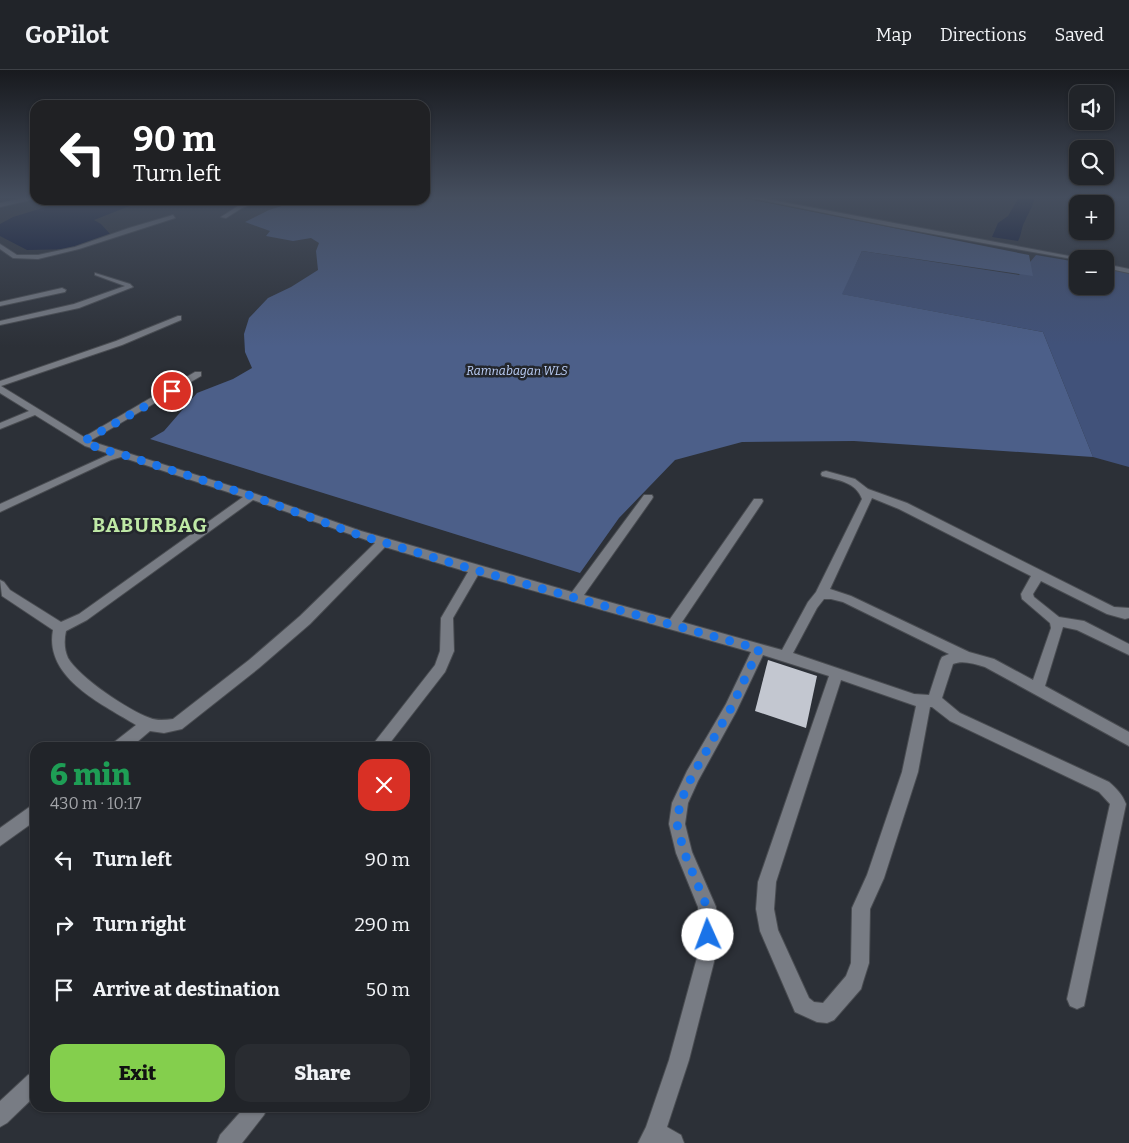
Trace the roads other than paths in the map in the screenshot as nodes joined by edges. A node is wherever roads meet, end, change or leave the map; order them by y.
1 (1, 247) edge
2 (80, 247) edge
3 (1004, 247) edge
4 (1015, 247) edge
5 (1069, 257) edge
6 (1069, 259) edge
7 (1114, 266) edge
8 (1129, 269) edge
9 (97, 274) dead end
10 (62, 290) dead end
11 (0, 304) edge
12 (178, 318) dead end
13 (0, 324) edge
14 (198, 374) dead end
15 (0, 384) edge
16 (0, 389) edge
17 (36, 411) junction
18 (0, 426) edge
19 (84, 441) junction
20 (121, 454) junction
21 (826, 474) dead end
22 (865, 492) junction
23 (252, 496) junction
24 (648, 497) dead end
25 (758, 501) dead end
26 (0, 508) edge
27 (383, 542) junction
28 (475, 570) junction
29 (1038, 575) junction
30 (0, 586) edge
31 (821, 595) junction
32 (575, 598) junction
33 (1129, 613) edge
34 (1056, 621) junction
35 (673, 625) junction
36 (60, 628) junction
37 (759, 649) junction
38 (1129, 650) edge
39 (785, 656) junction
40 (966, 656) junction
41 (837, 673) junction
42 (1037, 689) junction
43 (929, 701) junction
44 (148, 724) junction
45 (1129, 739) edge
46 (126, 742) edge
47 (381, 742) edge
48 (30, 815) edge
49 (0, 838) edge
50 (1077, 999) dead end
51 (30, 1087) edge
52 (254, 1112) edge
53 (0, 1116) edge
54 (659, 1139) edge
55 (228, 1143) edge

1 - 2 street
3 - 6 street
4 - 5 street
7 - 8 street
9 - 13 street
10 - 11 street
12 - 15 street
14 - 19 street
16 - 17 street
17 - 18 street
17 - 19 street
19 - 20 street
20 - 23 street
20 - 26 street
21 - 22 street
22 - 29 street
22 - 31 street
23 - 27 street
23 - 36 street
24 - 32 street
25 - 35 street
27 - 28 street
27 - 44 street
28 - 32 street
28 - 47 street
29 - 33 street
29 - 34 street
30 - 36 street
31 - 39 street
31 - 40 street
32 - 35 street
34 - 38 street
34 - 42 street
35 - 37 street
36 - 44 street
37 - 39 street
37 - 54 street
39 - 41 street
40 - 42 street
40 - 43 street
41 - 43 street
41 - 43 street
42 - 45 street
43 - 50 street
44 - 46 street
48 - 49 street
51 - 53 street
52 - 55 street

